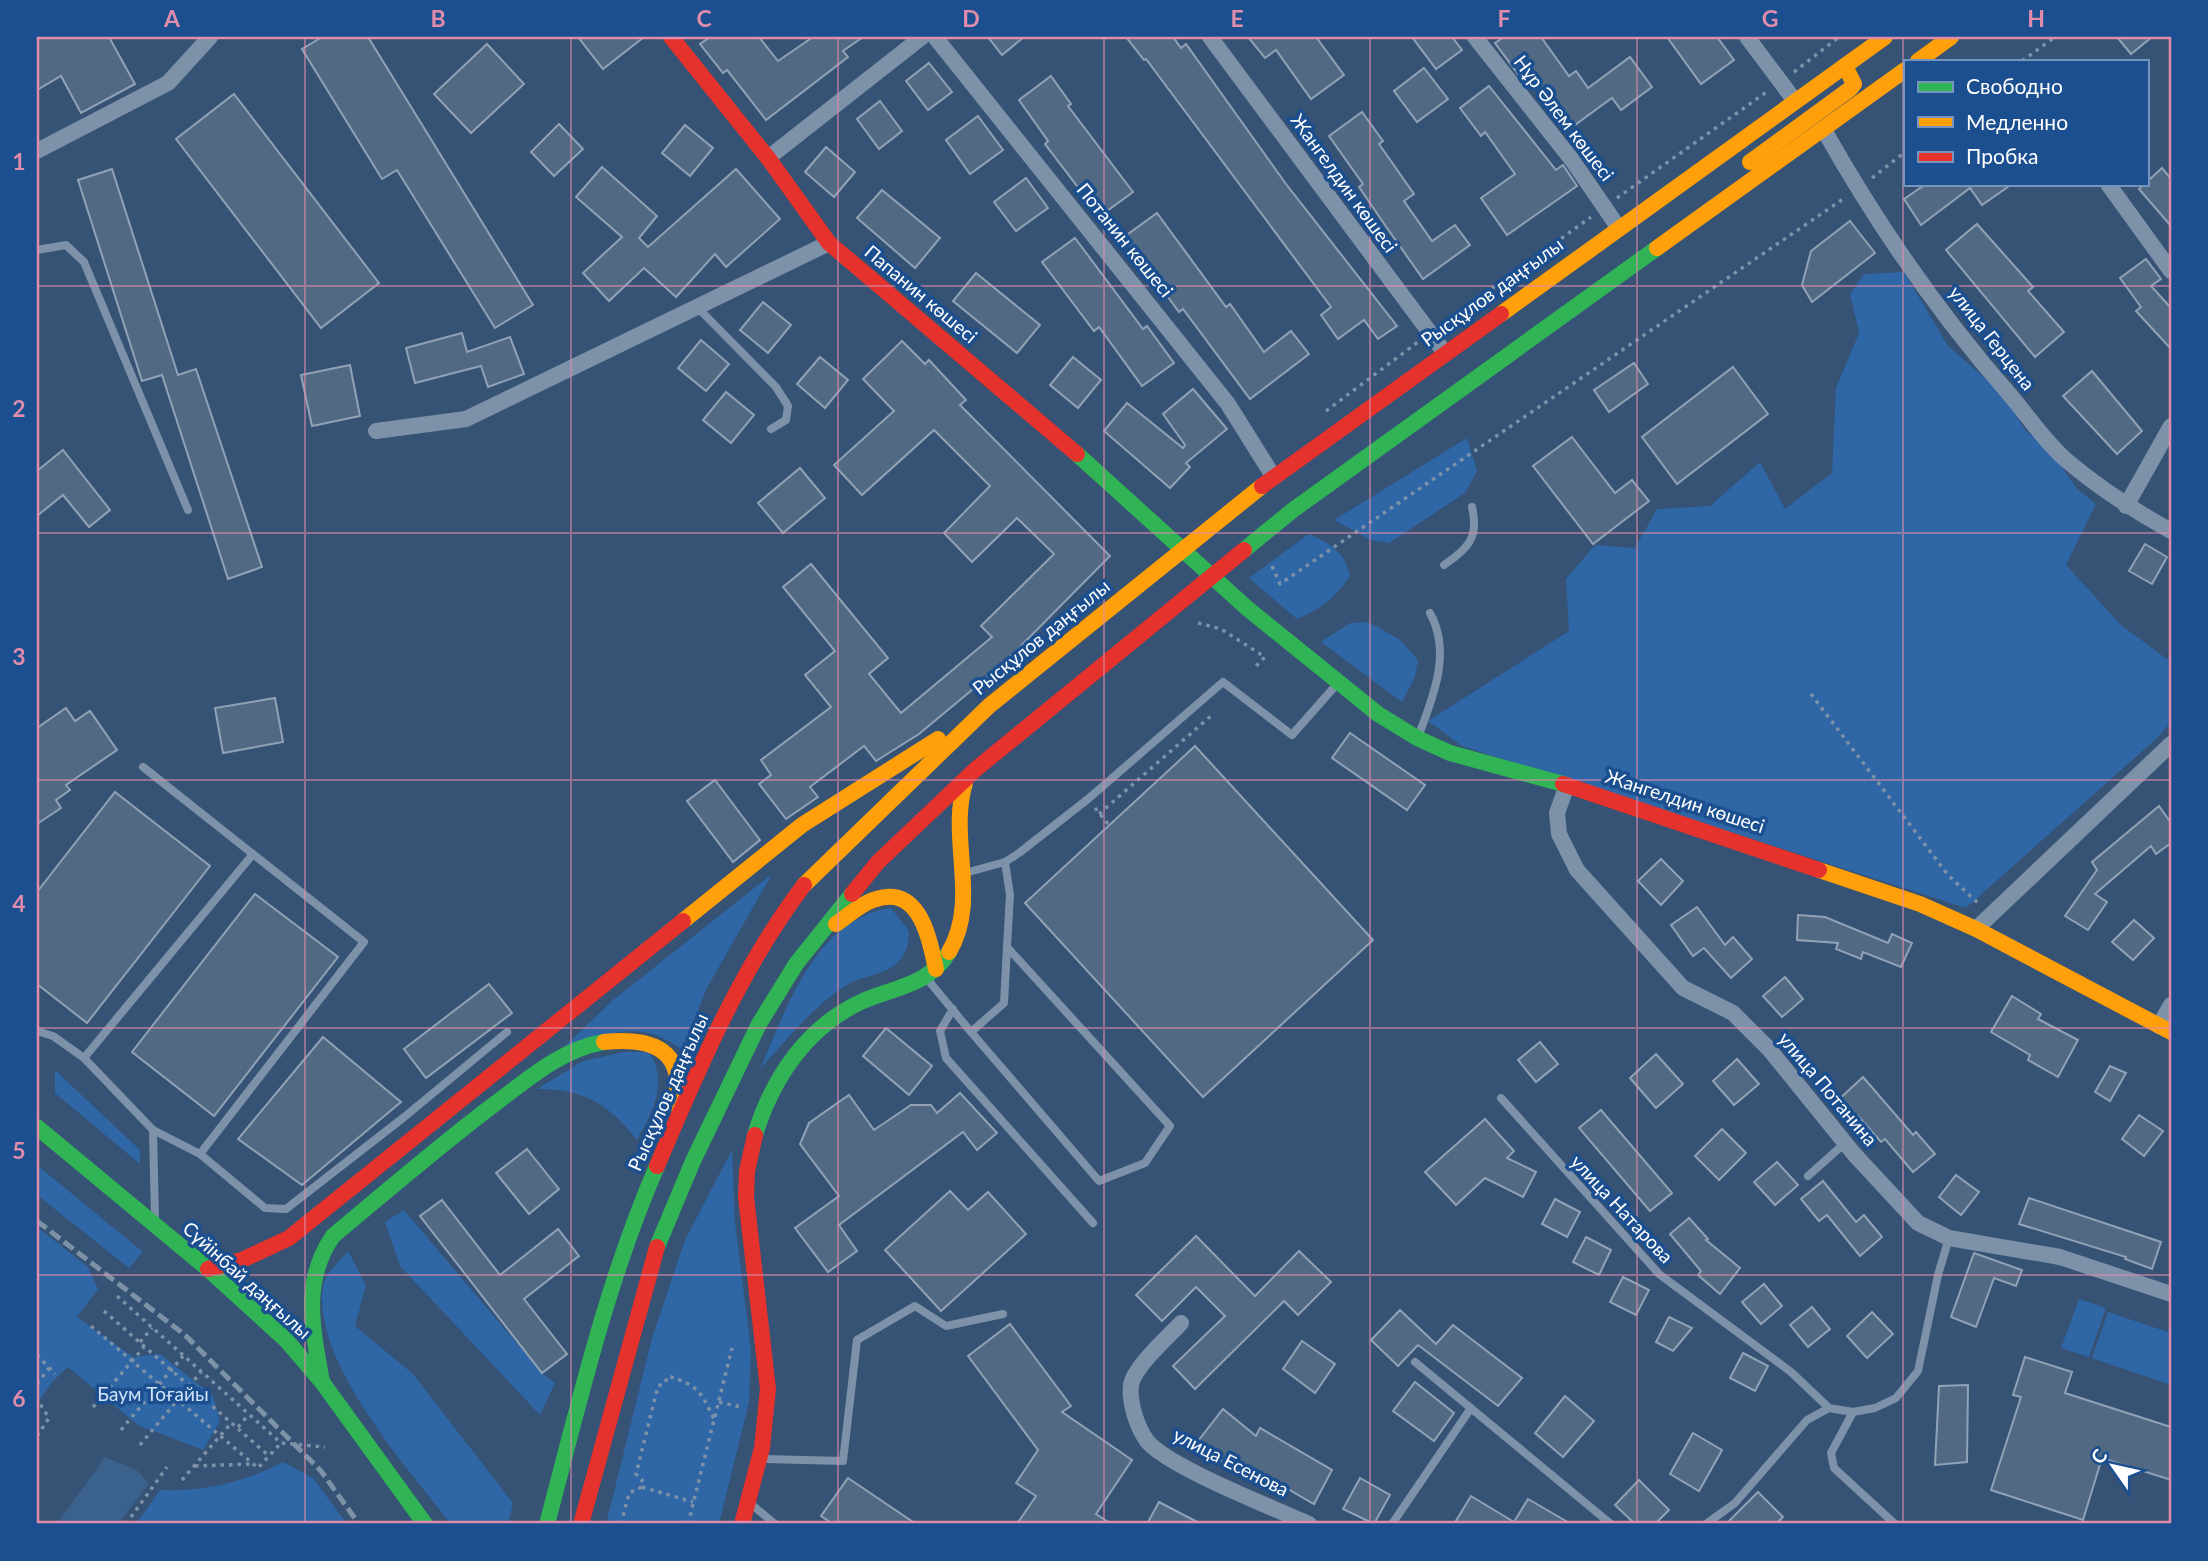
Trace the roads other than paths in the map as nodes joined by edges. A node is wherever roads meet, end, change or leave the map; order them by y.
1 (210, 37) edge
2 (671, 37) edge
3 (922, 37) edge
4 (935, 37) edge
5 (1210, 37) edge
6 (1475, 37) edge
7 (1747, 37) edge
8 (1885, 37) edge
9 (1951, 37) edge
10 (1931, 42) edge
11 (1919, 60) edge
12 (1845, 66) junction
13 (1904, 71) edge
14 (1795, 101) junction
15 (1824, 130) junction
16 (37, 151) edge
17 (768, 158) junction
18 (2109, 186) edge
19 (1735, 194) junction
20 (1618, 227) junction
21 (829, 243) junction
22 (37, 250) edge
23 (2171, 271) edge
24 (697, 307) junction
25 (1445, 353) junction
26 (1505, 358) junction
27 (2171, 426) edge
28 (771, 429) dead end
29 (376, 431) dead end
30 (1273, 476) junction
31 (2126, 506) junction
32 (1472, 507) dead end
33 (188, 510) dead end
34 (2171, 531) edge
35 (1182, 548) junction
36 (1444, 565) dead end
37 (1211, 575) junction
38 (1430, 613) dead end
39 (1339, 682) junction
40 (989, 706) junction
41 (1417, 738) junction
42 (2171, 744) edge
43 (143, 767) dead end
44 (968, 776) junction
45 (1567, 785) junction
46 (253, 855) junction
47 (1004, 862) junction
48 (965, 873) junction
49 (1976, 929) junction
50 (815, 938) junction
51 (1007, 947) junction
52 (932, 974) junction
53 (2171, 1005) edge
54 (953, 1009) junction
55 (2165, 1029) edge
56 (37, 1031) edge
57 (508, 1032) dead end
58 (971, 1032) junction
59 (84, 1058) junction
60 (1501, 1098) dead end
61 (403, 1118) junction
62 (37, 1127) edge
63 (153, 1130) junction
64 (416, 1134) junction
65 (1845, 1143) junction
66 (665, 1149) junction
67 (200, 1154) junction
68 (431, 1154) junction
69 (1808, 1176) dead end
70 (1093, 1223) dead end
71 (155, 1227) junction
72 (1949, 1238) junction
73 (208, 1269) junction
74 (2171, 1294) edge
75 (1003, 1314) dead end
76 (1181, 1323) dead end
77 (1415, 1362) dead end
78 (322, 1382) junction
79 (1471, 1408) junction
80 (1829, 1408) junction
81 (1853, 1412) junction
82 (761, 1459) junction
83 (748, 1502) junction
84 (425, 1524) edge
85 (547, 1524) edge
86 (581, 1524) edge
87 (742, 1524) edge
88 (775, 1524) edge
89 (1309, 1524) edge
90 (1392, 1524) edge
91 (1611, 1524) edge
92 (1706, 1524) edge
93 (1895, 1524) edge

1 - 16 street
2 - 17 main road, Папанин көшесі
3 - 17 street
4 - 30 street, Потанин көшесі
5 - 25 street, Жангелдин көшесі
6 - 20 street, Нұр Әлем көшесі
7 - 14 street
8 - 12 main road, Рысқұлов даңғылы
9 - 10 main road
10 - 11 main road
12 - 14 main road, Рысқұлов даңғылы
12 - 19 main road
13 - 15 main road
14 - 20 main road, Рысқұлов даңғылы
15 - 19 main road
15 - 31 street, улица Герцена
17 - 21 main road, Папанин көшесі
18 - 23 street
19 - 26 main road
20 - 25 main road, Рысқұлов даңғылы
20 - 26 main road
21 - 24 street
21 - 35 main road, Папанин көшесі
22 - 33 lane
24 - 28 lane
24 - 29 street
25 - 30 main road, Рысқұлов даңғылы
26 - 37 main road
27 - 31 street
30 - 35 main road, Рысқұлов даңғылы
31 - 34 street, улица Герцена
32 - 36 lane
35 - 37 main road, Папанин көшесі
35 - 40 main road, Рысқұлов даңғылы
37 - 39 main road, Жангелдин көшесі
37 - 44 main road
38 - 41 lane
39 - 41 main road, Жангелдин көшесі
39 - 47 lane
40 - 64 main road
40 - 66 main road, Рысқұлов даңғылы
41 - 45 main road, Жангелдин көшесі
42 - 49 street
43 - 46 lane
44 - 48 main road
44 - 50 main road
45 - 49 main road, Жангелдин көшесі
45 - 65 street, улица Потанина
46 - 59 lane
46 - 67 lane
47 - 48 lane
47 - 51 lane
48 - 52 main road
49 - 55 main road, Жангелдин көшесі
50 - 52 main road
50 - 86 main road
51 - 58 lane
51 - 58 lane
52 - 54 lane
52 - 82 main road
53 - 55 street
54 - 58 lane
54 - 70 lane
56 - 59 lane
57 - 61 lane
59 - 63 lane
60 - 80 lane, улица Натарова
61 - 64 lane
61 - 67 lane
62 - 71 main road, Сүйінбай даңғылы
63 - 67 lane
63 - 71 lane
64 - 68 main road
64 - 73 main road
65 - 69 lane
65 - 72 street, улица Потанина
66 - 68 main road
66 - 85 main road, Рысқұлов даңғылы
68 - 78 main road
71 - 73 main road, Сүйінбай даңғылы
72 - 74 street, улица Потанина
72 - 81 lane
73 - 78 main road, Сүйінбай даңғылы
75 - 82 lane
76 - 89 street, улица Есенова
77 - 79 lane
78 - 84 main road, Сүйінбай даңғылы
79 - 90 lane
79 - 91 lane
80 - 81 lane
80 - 92 lane
81 - 93 lane
82 - 83 main road
83 - 87 main road
83 - 88 lane

